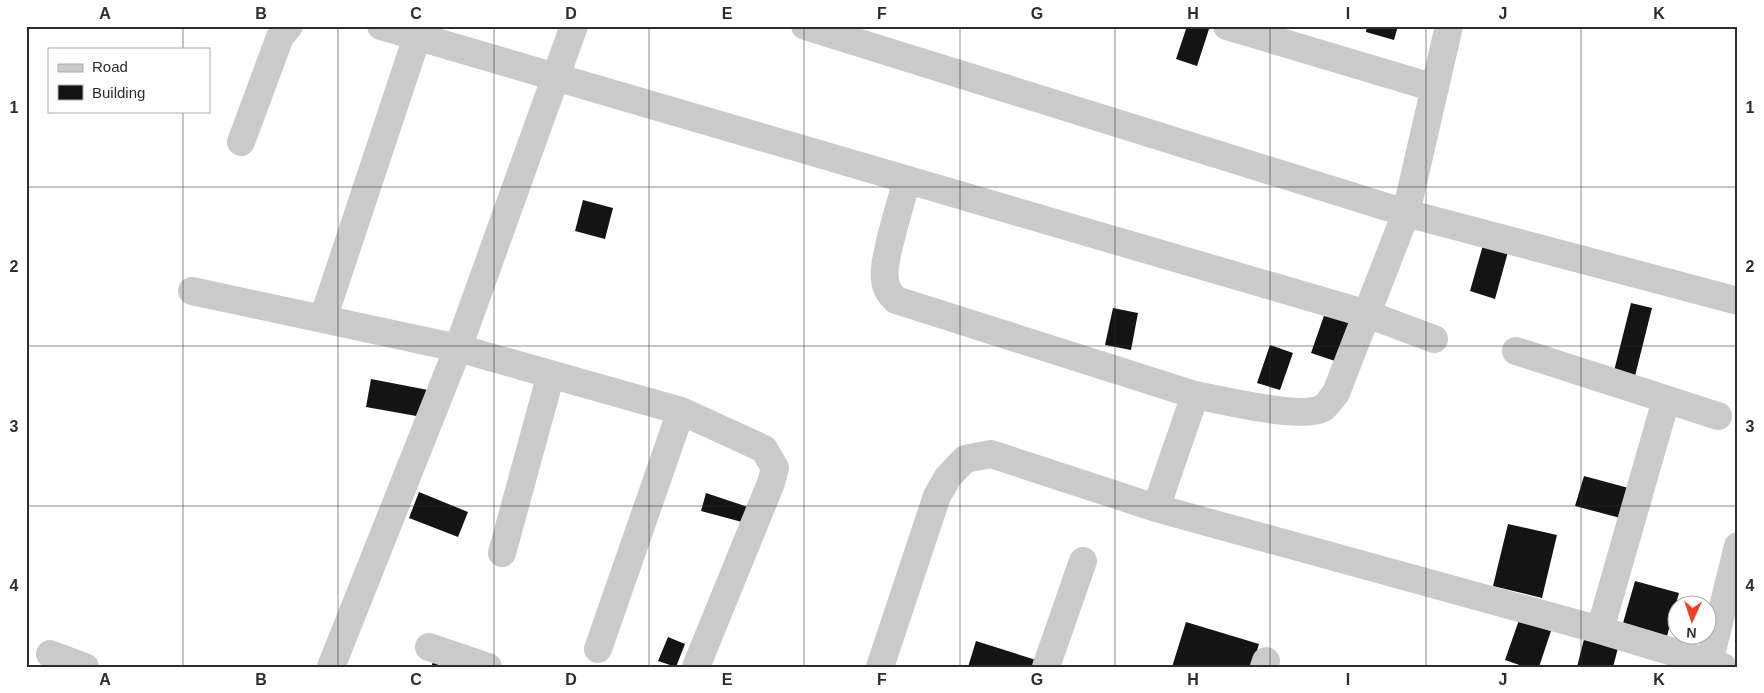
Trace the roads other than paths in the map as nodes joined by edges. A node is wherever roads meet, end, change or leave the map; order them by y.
1 (289, 26) edge
2 (381, 26) edge
3 (574, 26) edge
4 (805, 26) edge
5 (1226, 26) edge
6 (1449, 26) edge
7 (417, 37) junction
8 (556, 78) junction
9 (1435, 88) junction
10 (241, 142) dead end
11 (906, 180) junction
12 (1406, 213) junction
13 (192, 291) dead end
14 (1738, 301) edge
15 (1368, 314) junction
16 (323, 319) junction
17 (1434, 339) dead end
18 (458, 348) junction
19 (1516, 351) dead end
20 (551, 374) junction
21 (1195, 395) junction
22 (1666, 400) junction
23 (680, 411) junction
24 (1718, 416) dead end
25 (1156, 508) junction
26 (1738, 546) edge
27 (502, 553) dead end
28 (1083, 562) dead end
29 (1600, 630) junction
30 (429, 647) dead end
31 (598, 649) dead end
32 (50, 654) dead end
33 (1716, 665) edge
34 (86, 667) edge
35 (331, 667) edge
36 (488, 667) edge
37 (696, 667) edge
38 (880, 667) edge
39 (1046, 667) edge

1 - 10 street
2 - 7 street
3 - 8 street
4 - 12 street
5 - 9 street
6 - 9 street
7 - 8 street
7 - 16 street
8 - 11 street
8 - 18 street
9 - 12 street
11 - 15 street
11 - 21 street
12 - 14 street
12 - 15 street
13 - 16 street
15 - 17 street
15 - 21 street
16 - 18 street
18 - 20 street
18 - 35 street
19 - 22 street
20 - 23 street
20 - 27 street
21 - 25 street
22 - 24 street
22 - 29 street
23 - 31 street
23 - 37 street
25 - 29 street
25 - 38 street
26 - 33 street
28 - 39 street
29 - 33 street
30 - 36 street
32 - 34 street

